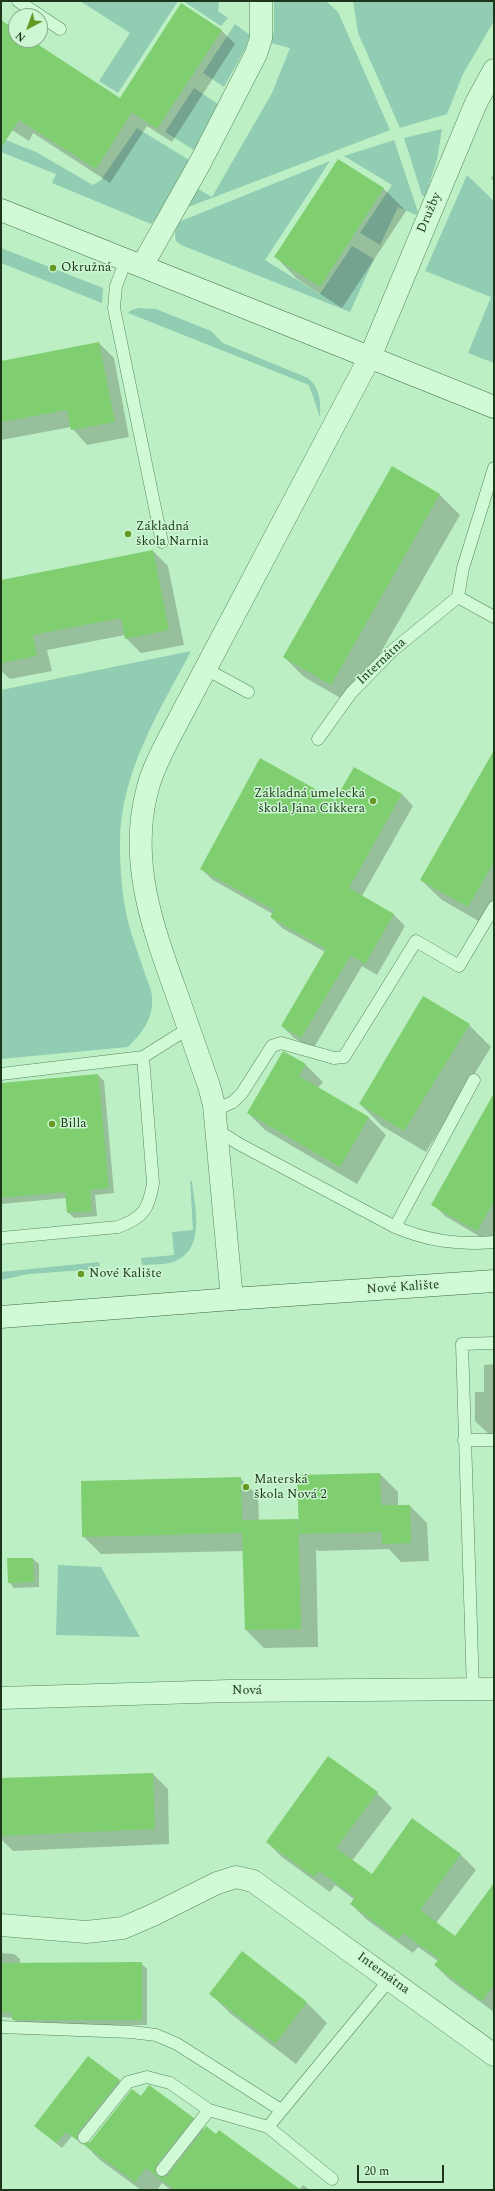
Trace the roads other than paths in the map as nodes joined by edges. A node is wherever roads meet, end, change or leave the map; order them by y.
1 (18, 1) edge
2 (261, 1) edge
3 (60, 29) dead end
4 (494, 70) edge
5 (1, 210) edge
6 (134, 263) junction
7 (370, 357) junction
8 (494, 407) edge
9 (494, 468) edge
10 (162, 542) dead end
11 (458, 597) junction
12 (494, 617) edge
13 (206, 670) junction
14 (248, 692) dead end
15 (318, 738) dead end
16 (494, 906) edge
17 (189, 1028) junction
18 (143, 1057) junction
19 (1, 1074) edge
20 (474, 1080) dead end
21 (216, 1120) junction
22 (394, 1227) junction
23 (1, 1238) edge
24 (494, 1242) edge
25 (494, 1282) edge
26 (232, 1299) junction
27 (1, 1317) edge
28 (494, 1343) edge
29 (464, 1440) junction
30 (494, 1440) edge
31 (484, 1690) edge
32 (1, 1698) edge
33 (1, 1925) edge
34 (390, 1979) junction
35 (1, 2027) edge
36 (494, 2055) edge
37 (209, 2110) junction
38 (281, 2110) junction
39 (268, 2127) junction
40 (84, 2137) dead end
41 (162, 2170) dead end
42 (332, 2179) dead end

1 - 3 lane
2 - 6 street
4 - 7 street, Družby
5 - 6 street
6 - 7 street
6 - 10 lane
7 - 8 street
7 - 13 street, Družby
9 - 11 lane
11 - 12 lane
11 - 15 lane, Internátna
13 - 14 lane
13 - 17 street, Družby
16 - 21 lane
17 - 18 lane
17 - 21 street, Družby
18 - 19 lane
18 - 23 lane
20 - 22 lane
21 - 22 lane
21 - 26 street, Družby
22 - 24 lane
25 - 26 street, Nové Kalište
26 - 27 street, Nové Kalište
28 - 29 lane
29 - 30 lane
29 - 31 lane
31 - 32 street, Nová
33 - 34 street, Internátna
34 - 36 street, Internátna
34 - 38 lane
35 - 38 lane
37 - 39 lane
37 - 40 lane
37 - 41 lane
38 - 39 lane
39 - 42 lane

